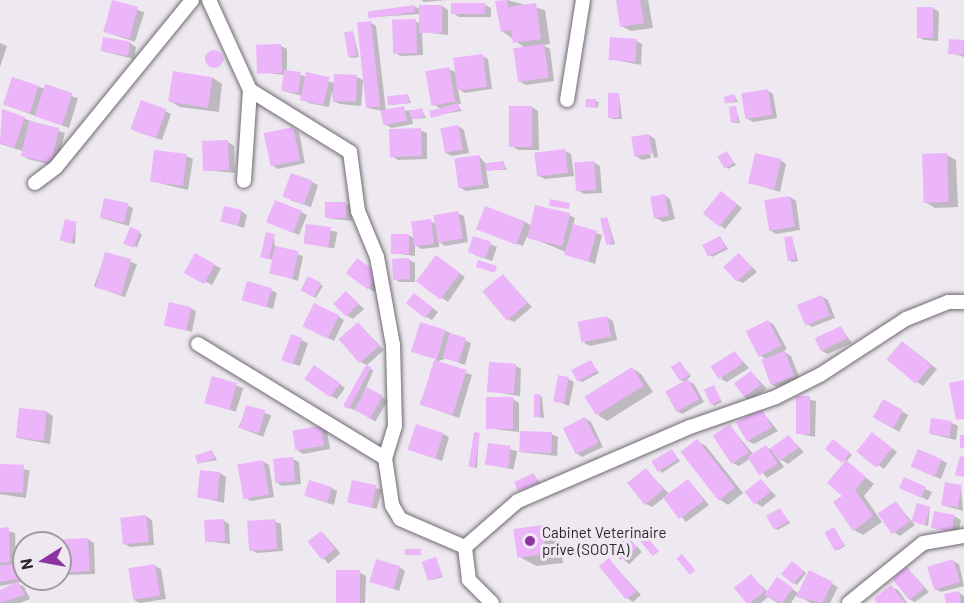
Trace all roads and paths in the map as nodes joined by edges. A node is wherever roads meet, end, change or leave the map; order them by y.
1 (192, 0) edge
2 (209, 0) edge
3 (582, 0) edge
4 (250, 90) junction
5 (567, 100) dead end
6 (244, 181) dead end
7 (35, 183) dead end
8 (964, 302) edge
9 (198, 344) dead end
10 (385, 458) junction
11 (964, 537) edge
12 (465, 547) junction
13 (492, 603) edge
14 (849, 603) edge

1 - 7 street
2 - 4 street
3 - 5 street
4 - 6 street
4 - 10 street
8 - 12 street
9 - 10 street
10 - 12 street
11 - 14 street
12 - 13 street

